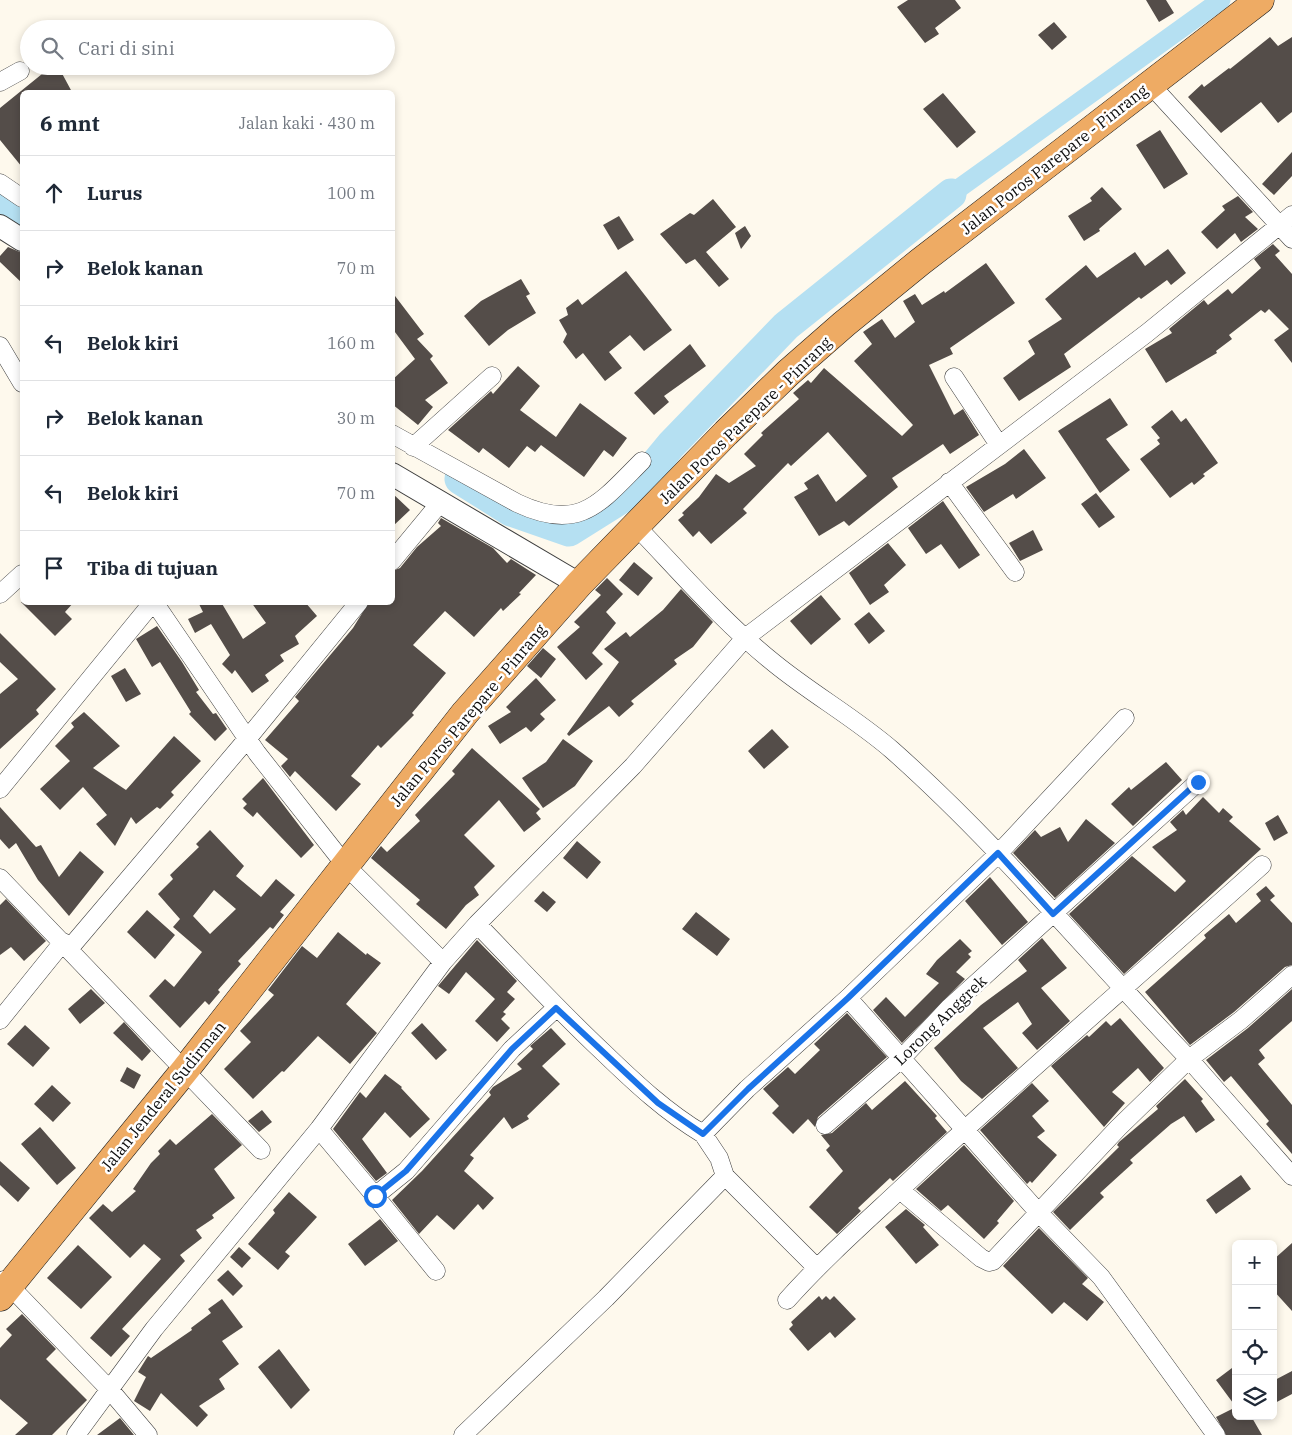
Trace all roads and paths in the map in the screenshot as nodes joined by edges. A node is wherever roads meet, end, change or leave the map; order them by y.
1 (1260, 0) edge
2 (20, 71) dead end
3 (0, 82) edge
4 (1150, 84) junction
5 (0, 183) edge
6 (20, 197) edge
7 (1286, 220) edge
8 (0, 226) edge
9 (20, 239) edge
10 (1292, 239) edge
11 (0, 346) edge
12 (492, 376) dead end
13 (954, 377) dead end
14 (20, 380) edge
15 (395, 436) edge
16 (999, 446) junction
17 (413, 448) junction
18 (642, 460) dead end
19 (395, 476) edge
20 (948, 482) junction
21 (440, 503) junction
22 (637, 527) junction
23 (395, 557) edge
24 (1015, 572) dead end
25 (20, 576) edge
26 (579, 584) junction
27 (0, 594) edge
28 (151, 605) edge
29 (155, 605) edge
30 (356, 605) edge
31 (745, 638) junction
32 (1125, 718) dead end
33 (248, 738) junction
34 (1198, 782) dead end
35 (0, 790) edge
36 (998, 853) junction
37 (1262, 865) dead end
38 (346, 866) junction
39 (0, 878) edge
40 (323, 894) joint
41 (1053, 914) junction
42 (478, 924) junction
43 (66, 945) junction
44 (443, 962) junction
45 (1292, 975) edge
46 (1123, 991) junction
47 (848, 998) junction
48 (556, 1008) junction
49 (0, 1020) edge
50 (900, 1059) junction
51 (1189, 1059) junction
52 (185, 1070) junction
53 (826, 1125) dead end
54 (319, 1129) junction
55 (965, 1129) junction
56 (703, 1134) junction
57 (261, 1150) dead end
58 (725, 1176) junction
59 (1292, 1176) edge
60 (900, 1190) junction
61 (375, 1196) junction
62 (1038, 1212) junction
63 (816, 1268) junction
64 (436, 1271) dead end
65 (3, 1286) edge
66 (787, 1300) dead end
67 (110, 1390) junction
68 (76, 1435) edge
69 (148, 1435) edge
70 (464, 1435) edge
71 (1216, 1435) edge

1 - 4 highway, Jalan Poros Parepare - Pinrang
2 - 3 street
4 - 7 street
4 - 22 highway, Jalan Poros Parepare - Pinrang
5 - 6 street
7 - 10 street
7 - 16 street
8 - 9 street
11 - 14 street
12 - 17 street
13 - 16 street
15 - 17 street
16 - 20 street
17 - 18 street
19 - 21 street
20 - 24 street
20 - 31 street
21 - 23 street
21 - 26 street
22 - 26 highway, Jalan Poros Parepare - Pinrang
22 - 31 street
25 - 27 street
26 - 38 highway, Jalan Poros Parepare - Pinrang
28 - 35 street
29 - 33 street
30 - 33 street
31 - 36 street
31 - 42 street
32 - 36 street
33 - 38 street
33 - 43 street
34 - 41 street, Lorong Anggrek
36 - 41 street
36 - 47 street
37 - 46 street
38 - 40 highway, Jalan Poros Parepare - Pinrang
38 - 44 street
39 - 43 street
40 - 52 highway, Jalan Jenderal Sudirman
41 - 46 street
41 - 50 street, Lorong Anggrek
42 - 44 street
42 - 48 street
43 - 49 street
43 - 52 street
44 - 54 street
45 - 51 street
46 - 51 street
46 - 55 street
47 - 50 street
47 - 56 street
48 - 56 street
48 - 61 street
50 - 53 street, Lorong Anggrek
50 - 55 street
51 - 59 street
51 - 62 street
52 - 57 street
52 - 65 highway, Jalan Jenderal Sudirman
54 - 61 street
54 - 67 street
55 - 60 street
55 - 62 street
56 - 58 street
58 - 63 street
58 - 70 street
60 - 62 street
60 - 63 street
61 - 64 street
62 - 71 street
63 - 66 street
65 - 67 street
67 - 68 street
67 - 69 street

